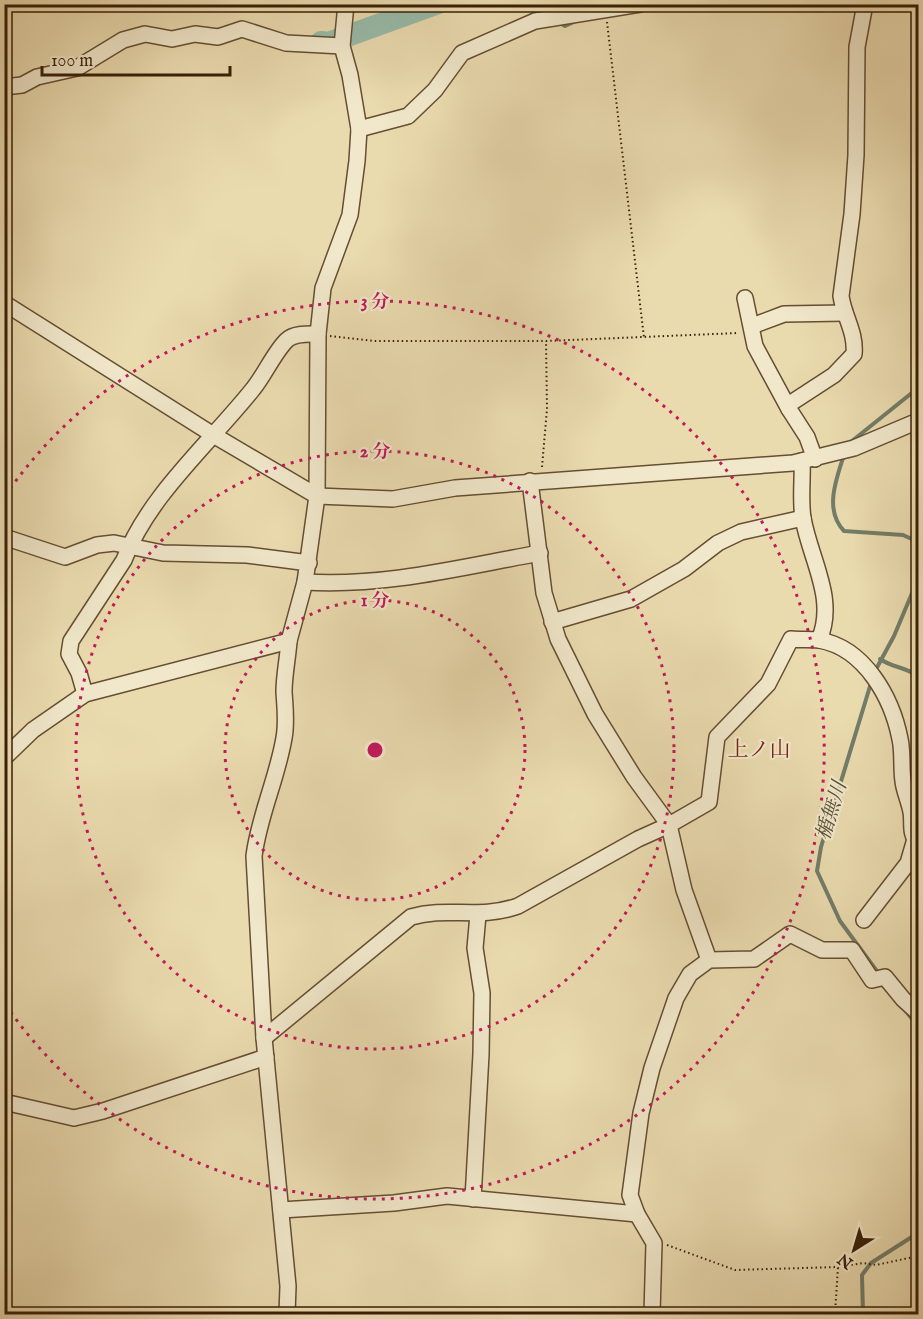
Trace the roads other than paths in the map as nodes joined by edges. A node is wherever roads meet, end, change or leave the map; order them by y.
1 (346, 4) edge
2 (640, 4) edge
3 (865, 4) edge
4 (556, 14) edge
5 (342, 46) junction
6 (4, 87) edge
7 (359, 129) junction
8 (745, 298) dead end
9 (4, 303) edge
10 (845, 313) junction
11 (753, 329) junction
12 (318, 334) junction
13 (789, 409) junction
14 (918, 421) edge
15 (215, 436) junction
16 (809, 460) junction
17 (536, 481) junction
18 (317, 496) junction
19 (803, 518) junction
20 (4, 537) edge
21 (130, 545) junction
22 (540, 553) junction
23 (309, 563) junction
24 (305, 582) junction
25 (552, 622) junction
26 (290, 640) junction
27 (819, 640) junction
28 (85, 694) junction
29 (4, 758) edge
30 (669, 825) junction
31 (916, 841) edge
32 (478, 915) junction
33 (864, 920) dead end
34 (709, 960) junction
35 (918, 1005) edge
36 (264, 1038) junction
37 (266, 1057) junction
38 (4, 1102) edge
39 (473, 1199) junction
40 (281, 1210) junction
41 (637, 1214) junction
42 (287, 1314) edge
43 (652, 1314) edge

1 - 5 street
2 - 4 street
3 - 10 street
4 - 7 street
5 - 6 street
5 - 7 street
7 - 12 street
8 - 11 street
9 - 15 street
10 - 11 street
10 - 13 street
11 - 13 street
12 - 15 street
12 - 18 street
13 - 16 street
14 - 16 street
15 - 18 street
15 - 21 street
16 - 17 street
16 - 19 street
17 - 18 street
17 - 22 street
18 - 23 street
19 - 25 street
19 - 27 street
20 - 21 street
21 - 23 street
21 - 28 street
22 - 24 street
22 - 25 street
23 - 24 street
24 - 26 street
25 - 30 street
26 - 28 street
26 - 36 street
27 - 30 street
27 - 31 street
28 - 29 street
30 - 32 street
30 - 34 street
31 - 33 street
32 - 36 street
32 - 39 street
34 - 35 street
34 - 41 street
36 - 37 street
37 - 38 street
37 - 40 street
39 - 40 street
39 - 41 street
40 - 42 street
41 - 43 street

